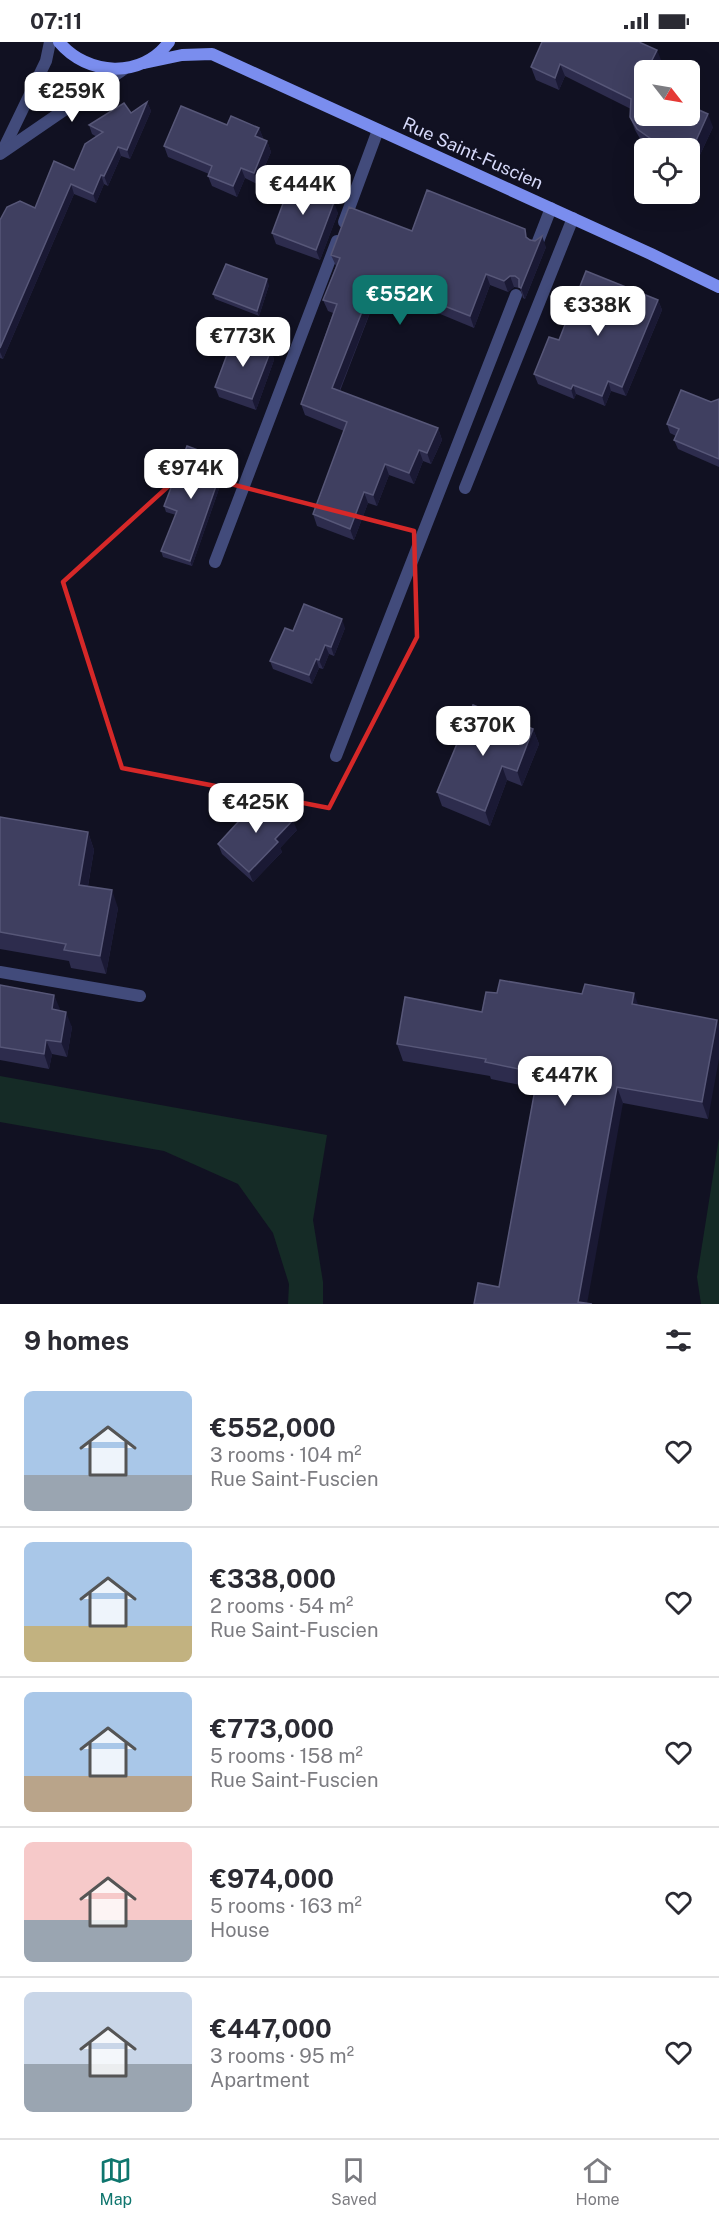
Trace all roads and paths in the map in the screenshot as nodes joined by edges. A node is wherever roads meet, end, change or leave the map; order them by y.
1 (50, 42) edge
2 (59, 42) edge
3 (169, 42) edge
4 (204, 42) edge
5 (212, 54) junction
6 (144, 63) junction
7 (124, 69) junction
8 (378, 130) junction
9 (1, 153) edge
10 (551, 208) junction
11 (573, 218) junction
12 (537, 244) edge
13 (719, 287) edge
14 (516, 295) edge
15 (465, 488) dead end
16 (215, 562) dead end
17 (336, 756) dead end
18 (0, 972) edge
19 (140, 996) dead end

1 - 9 street
2 - 7 main road
3 - 6 main road
4 - 5 main road
5 - 6 main road, Rue Saint-Fuscien
5 - 8 main road, Rue Saint-Fuscien
6 - 7 main road, Rue Saint-Fuscien
7 - 9 street
8 - 10 main road, Rue Saint-Fuscien
8 - 16 street
10 - 11 main road, Rue Saint-Fuscien
10 - 12 street
11 - 13 main road, Rue Saint-Fuscien
11 - 15 street
14 - 17 street
18 - 19 street

